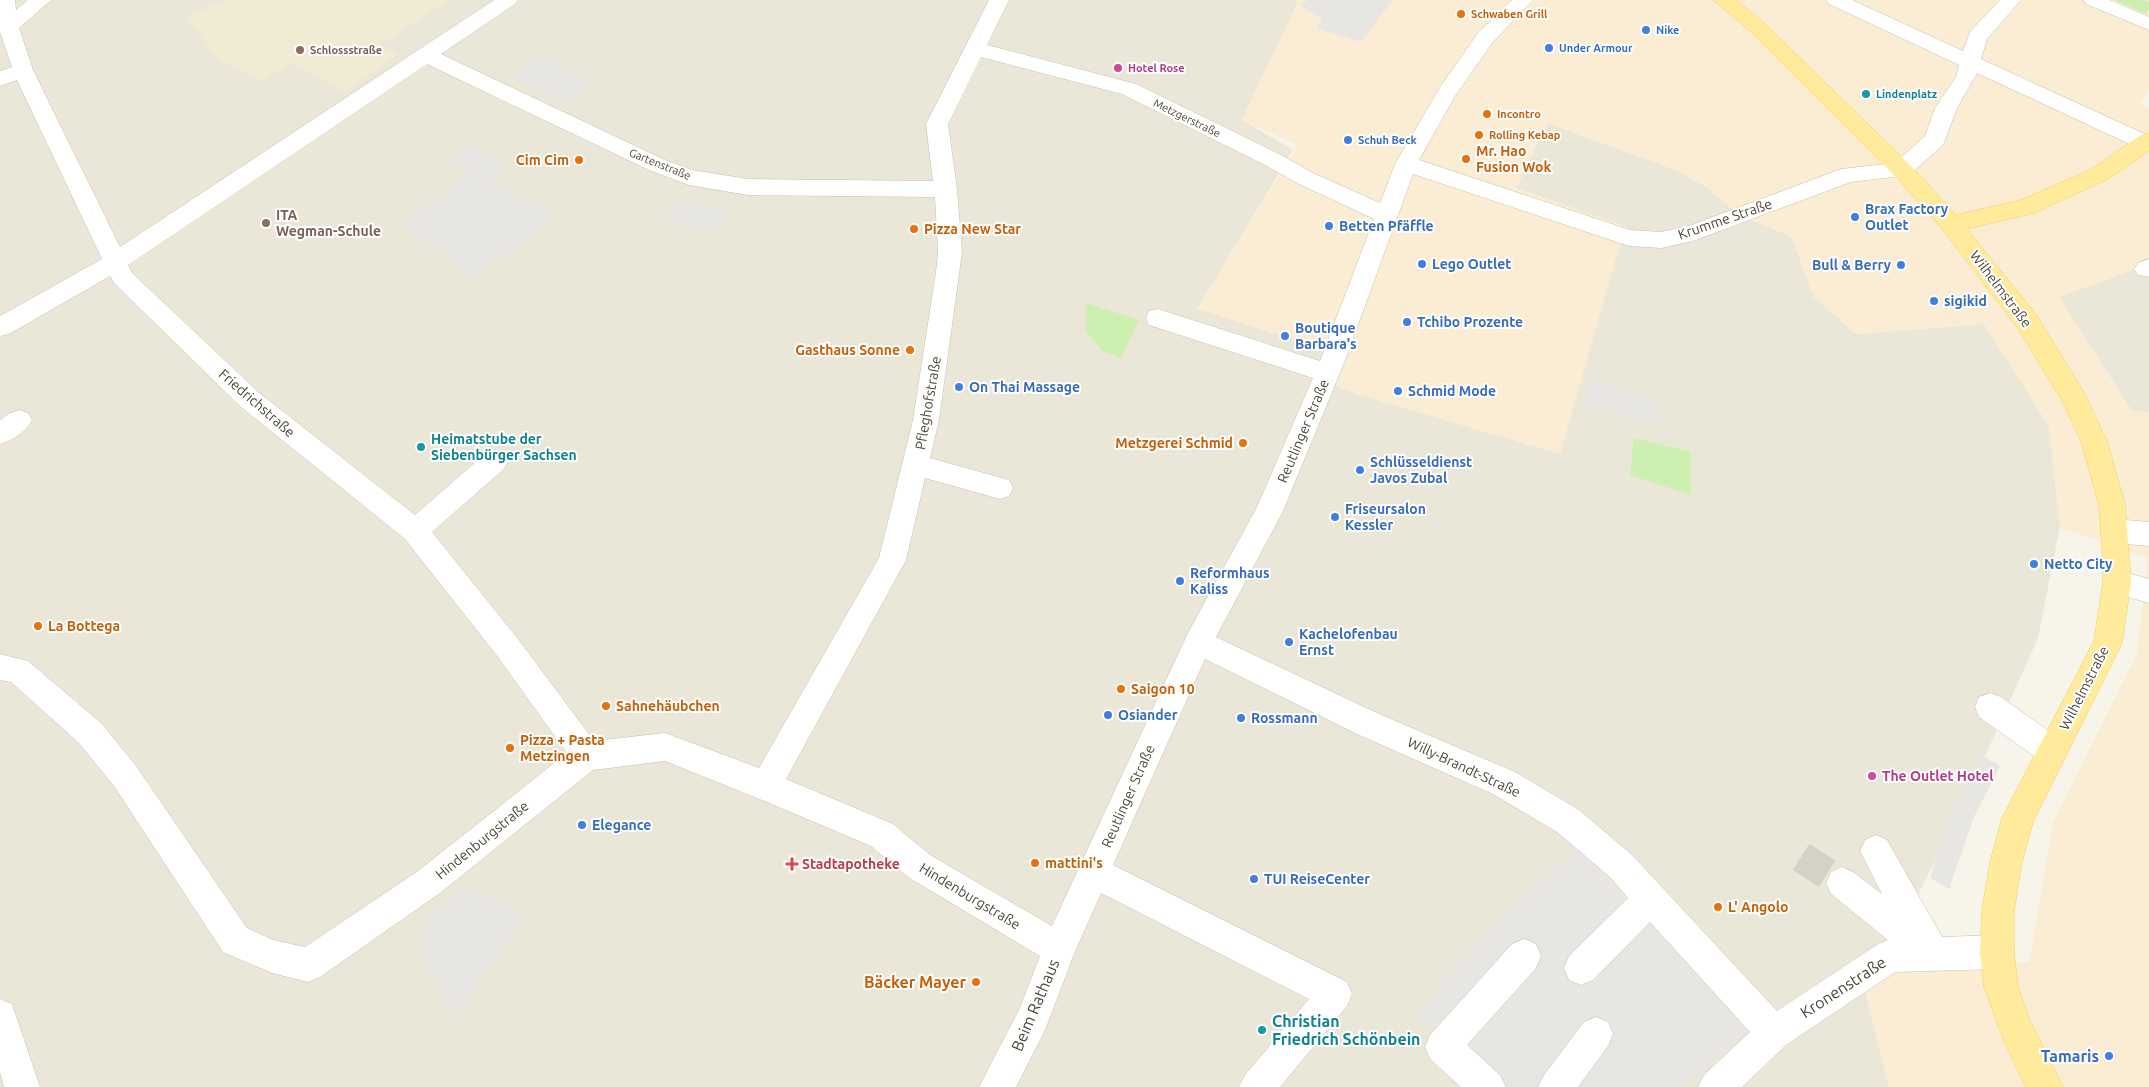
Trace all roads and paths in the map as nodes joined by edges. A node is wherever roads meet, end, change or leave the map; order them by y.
1 (5, 0) edge
2 (41, 0) edge
3 (508, 0) edge
4 (999, 0) edge
5 (1523, 0) edge
6 (1724, 0) edge
7 (1836, 0) edge
8 (2011, 0) edge
9 (2093, 0) edge
10 (2149, 24) edge
11 (8, 26) junction
12 (976, 49) junction
13 (425, 56) junction
14 (1970, 62) junction
15 (22, 70) junction
16 (0, 79) edge
17 (2148, 141) edge
18 (1406, 164) junction
19 (1901, 170) junction
20 (946, 190) junction
21 (1386, 216) junction
22 (1951, 224) junction
23 (115, 262) junction
24 (1158, 318) dead end
25 (0, 327) edge
26 (1328, 373) junction
27 (495, 461) dead end
28 (916, 465) junction
29 (1000, 488) dead end
30 (2114, 531) junction
31 (415, 532) junction
32 (2149, 534) edge
33 (2117, 582) junction
34 (2149, 591) edge
35 (1198, 642) junction
36 (0, 667) edge
37 (1990, 707) dead end
38 (2052, 751) junction
39 (587, 756) junction
40 (766, 786) junction
41 (1876, 852) dead end
42 (1103, 877) junction
43 (1842, 883) tunnel mouth
44 (1651, 898) junction
45 (1997, 952) junction
46 (1933, 954) junction
47 (1524, 956) dead end
48 (1053, 964) junction
49 (1581, 968) dead end
50 (0, 1016) edge
51 (1774, 1032) junction
52 (1596, 1034) dead end
53 (22, 1087) edge
54 (997, 1087) edge
55 (1257, 1087) edge
56 (1488, 1087) edge
57 (1556, 1087) edge
58 (1716, 1087) edge
59 (2045, 1087) edge

1 - 11 street, Friedrichstraße
2 - 11 street
3 - 13 street
4 - 12 street, Pfleghofstraße
5 - 18 street, Reutlinger Straße
6 - 19 main road
7 - 14 street
8 - 14 street
9 - 10 street
11 - 15 street, Friedrichstraße
12 - 20 street, Pfleghofstraße
12 - 21 street, Metzgerstraße
13 - 20 street, Gartenstraße
13 - 23 street
14 - 17 street
14 - 19 street
15 - 16 street
15 - 23 street, Friedrichstraße
17 - 22 main road
18 - 19 street, Krumme Straße
18 - 21 street, Reutlinger Straße
19 - 22 main road, Wilhelmstraße
20 - 28 street, Pfleghofstraße
21 - 26 street, Reutlinger Straße
22 - 30 main road, Wilhelmstraße
23 - 25 street
23 - 31 street, Friedrichstraße
24 - 26 street
26 - 35 street, Reutlinger Straße
27 - 31 street
28 - 29 street
28 - 40 street, Pfleghofstraße
30 - 32 street
30 - 33 main road, Wilhelmstraße
31 - 39 street, Friedrichstraße
33 - 34 street
33 - 38 main road, Wilhelmstraße
35 - 42 street, Reutlinger Straße
35 - 44 street, Willy-Brandt-Straße
36 - 39 street, Hindenburgstraße
37 - 38 street
38 - 45 main road, Wilhelmstraße
39 - 40 street, Hindenburgstraße
40 - 48 street, Hindenburgstraße
41 - 46 street
42 - 48 street, Reutlinger Straße
42 - 55 street
43 - 46 street
44 - 49 street
44 - 51 street, Willy-Brandt-Straße
45 - 46 street, Kronenstraße
45 - 59 main road, Wilhelmstraße
46 - 51 street, Kronenstraße
47 - 56 street
48 - 54 street, Beim Rathaus
50 - 53 street
51 - 58 street, Kronenstraße
52 - 57 street

